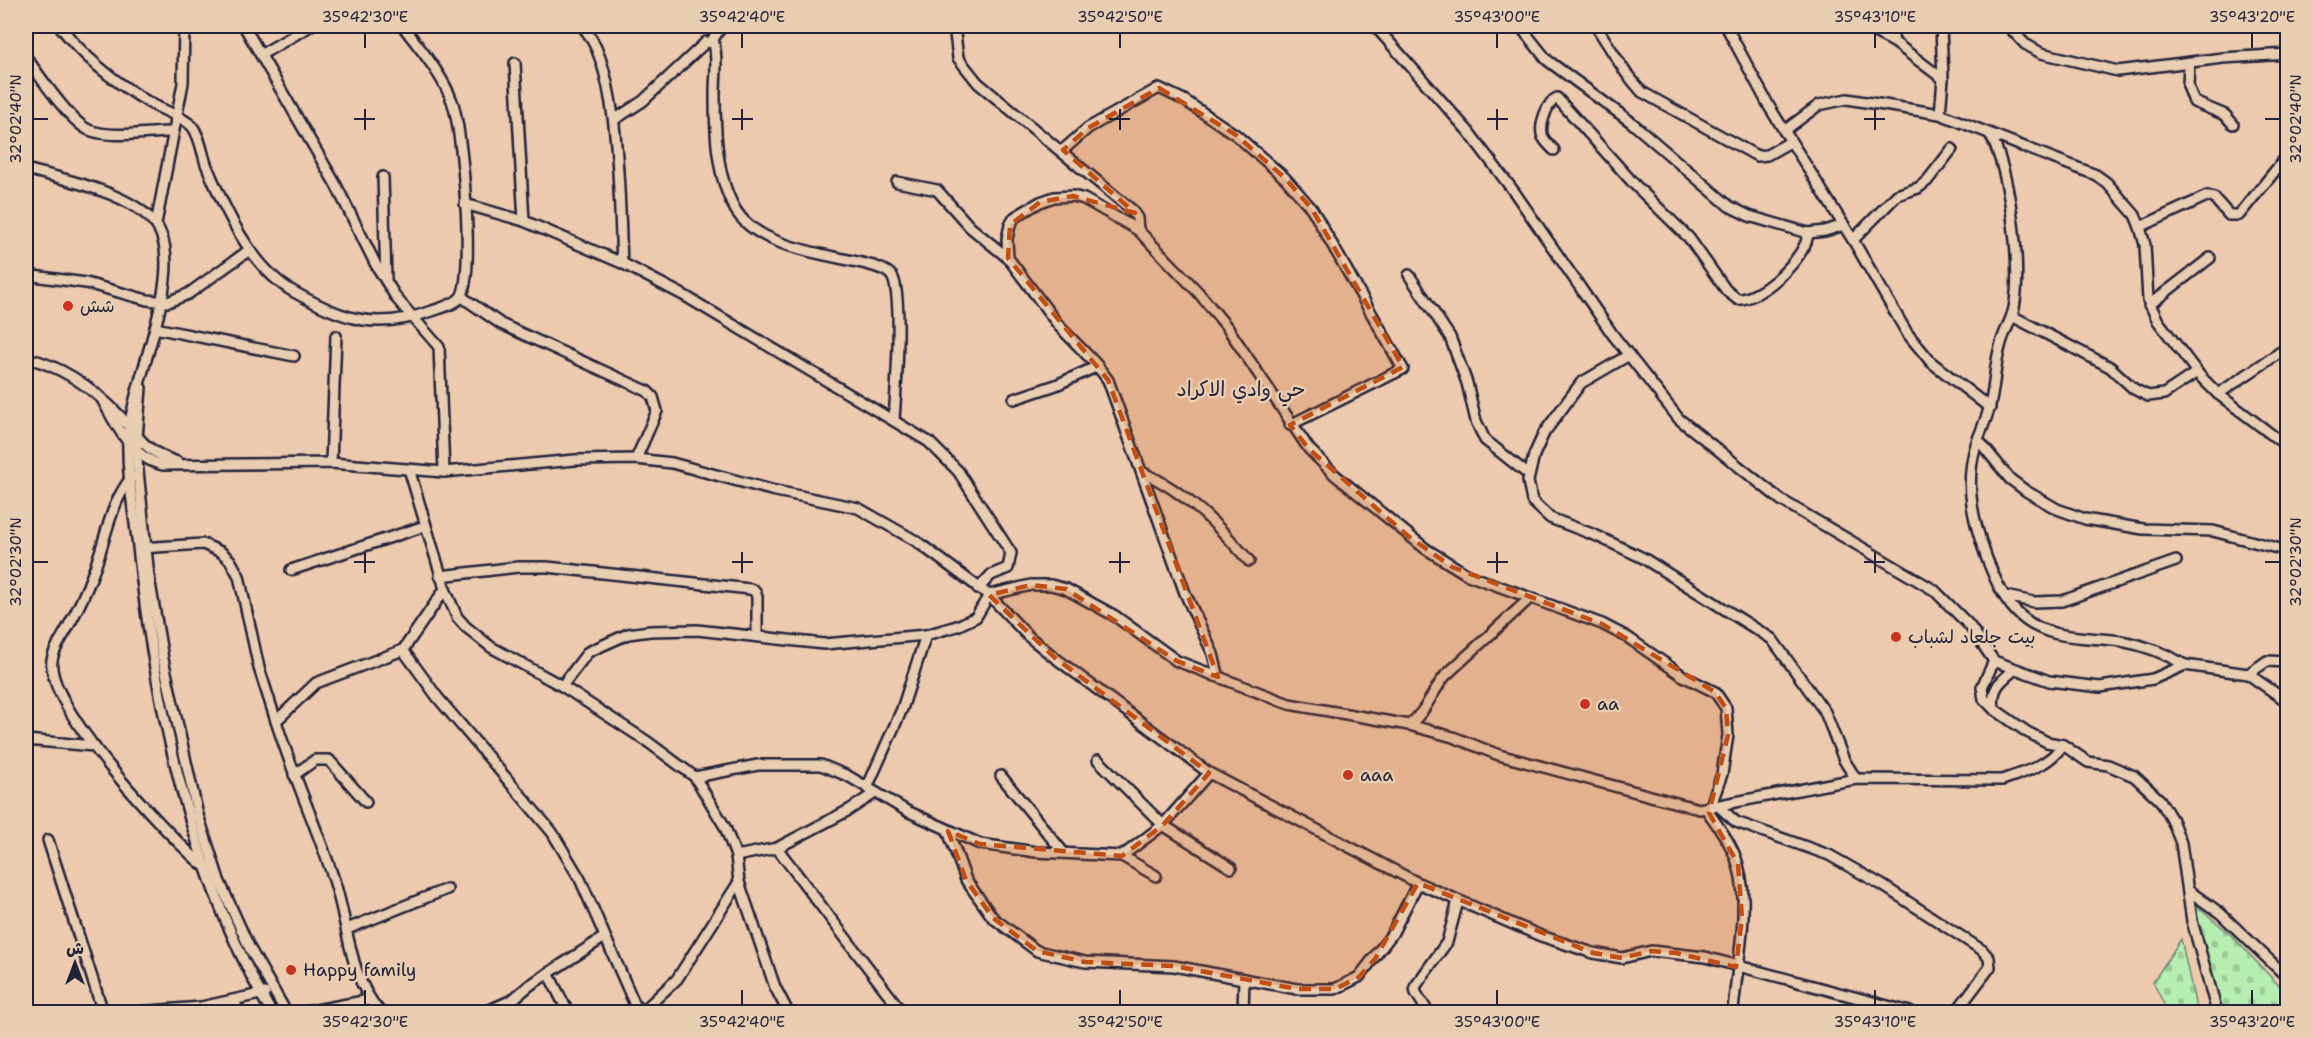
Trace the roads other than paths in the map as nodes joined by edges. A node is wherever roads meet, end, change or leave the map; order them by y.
1 (60, 26) edge
2 (184, 26) edge
3 (244, 26) edge
4 (310, 26) edge
5 (403, 26) edge
6 (582, 26) edge
7 (722, 26) edge
8 (954, 26) edge
9 (1375, 26) edge
10 (1520, 26) edge
11 (1596, 26) edge
12 (1726, 26) edge
13 (1863, 26) edge
14 (1891, 26) edge
15 (1941, 26) edge
16 (2008, 26) edge
17 (711, 42) junction
18 (1894, 42) junction
19 (262, 54) junction
20 (2288, 54) edge
21 (26, 57) edge
22 (515, 63) dead end
23 (2189, 63) junction
24 (1942, 79) junction
25 (1940, 114) junction
26 (176, 117) junction
27 (614, 120) junction
28 (2233, 124) dead end
29 (1784, 131) junction
30 (172, 132) junction
31 (1990, 134) junction
32 (1790, 142) junction
33 (1952, 149) dead end
34 (1063, 150) junction
35 (1554, 150) dead end
36 (2288, 155) edge
37 (26, 169) edge
38 (383, 177) dead end
39 (897, 182) dead end
40 (465, 204) junction
41 (524, 221) junction
42 (156, 224) junction
43 (1844, 225) junction
44 (2140, 226) junction
45 (1138, 230) junction
46 (1808, 233) junction
47 (1853, 240) junction
48 (248, 251) junction
49 (1008, 258) junction
50 (2210, 258) dead end
51 (622, 263) junction
52 (26, 275) edge
53 (1410, 275) dead end
54 (386, 281) junction
55 (462, 297) junction
56 (160, 303) junction
57 (2149, 305) junction
58 (2012, 316) junction
59 (412, 317) junction
60 (155, 328) junction
61 (336, 336) dead end
62 (2288, 347) edge
63 (1629, 355) junction
64 (294, 356) dead end
65 (26, 358) edge
66 (1098, 366) junction
67 (2198, 372) junction
68 (140, 380) junction
69 (2218, 394) junction
70 (1014, 399) dead end
71 (103, 401) junction
72 (1990, 408) junction
73 (894, 419) junction
74 (1290, 425) junction
75 (129, 428) junction
76 (133, 440) junction
77 (1979, 441) junction
78 (2288, 447) edge
79 (136, 451) junction
80 (636, 459) junction
81 (331, 462) junction
82 (185, 464) junction
83 (409, 469) junction
84 (444, 472) junction
85 (1142, 472) junction
86 (134, 475) junction
87 (1529, 475) junction
88 (425, 526) junction
89 (142, 547) junction
90 (2288, 551) edge
91 (1249, 561) dead end
92 (2176, 561) dead end
93 (291, 570) dead end
94 (441, 576) junction
95 (445, 589) junction
96 (978, 589) junction
97 (989, 595) junction
98 (2005, 596) junction
99 (1530, 598) junction
100 (927, 634) junction
101 (757, 635) junction
102 (403, 650) junction
103 (1994, 661) junction
104 (2288, 662) edge
105 (2185, 665) junction
106 (2014, 670) junction
107 (2248, 674) junction
108 (1215, 676) junction
109 (562, 686) junction
110 (2288, 702) edge
111 (1994, 709) junction
112 (276, 722) junction
113 (1409, 725) junction
114 (26, 740) edge
115 (2063, 745) junction
116 (94, 746) junction
117 (1098, 760) dead end
118 (1209, 773) junction
119 (294, 775) junction
120 (1002, 776) dead end
121 (695, 777) junction
122 (1857, 779) junction
123 (871, 791) junction
124 (366, 802) dead end
125 (1712, 808) junction
126 (1163, 825) junction
127 (948, 831) junction
128 (48, 840) dead end
129 (777, 848) junction
130 (1064, 852) junction
131 (736, 856) junction
132 (1122, 856) junction
133 (203, 865) junction
134 (1231, 868) dead end
135 (1156, 876) dead end
136 (739, 882) junction
137 (1418, 883) junction
138 (447, 890) dead end
139 (2189, 891) junction
140 (1458, 901) junction
141 (236, 919) junction
142 (224, 923) junction
143 (347, 929) junction
144 (603, 938) junction
145 (1736, 967) junction
146 (548, 973) junction
147 (2288, 978) edge
148 (1245, 979) junction
149 (273, 991) junction
150 (260, 995) junction
151 (234, 1000) junction
152 (369, 1000) junction
153 (151, 1011) edge
154 (103, 1012) edge
155 (137, 1012) edge
156 (239, 1012) edge
157 (271, 1012) edge
158 (286, 1012) edge
159 (305, 1012) edge
160 (380, 1012) edge
161 (485, 1012) edge
162 (567, 1012) edge
163 (640, 1012) edge
164 (788, 1012) edge
165 (902, 1012) edge
166 (1243, 1012) edge
167 (1428, 1012) edge
168 (1733, 1012) edge
169 (1910, 1012) edge
170 (1956, 1012) edge
171 (2217, 1012) edge

1 - 26 street
2 - 26 street
3 - 19 street
4 - 19 street
5 - 40 street
6 - 27 street
7 - 17 street
8 - 34 street
9 - 63 street
10 - 46 street
11 - 32 street
12 - 29 street
13 - 18 street
14 - 18 street
15 - 24 street
16 - 23 street
17 - 27 street
17 - 73 street
18 - 24 street
19 - 54 street
20 - 23 street
21 - 30 street
22 - 41 street
23 - 28 street
24 - 25 street
25 - 29 street
25 - 31 street
26 - 30 street
26 - 48 street
27 - 51 street
29 - 32 street
30 - 42 street
31 - 44 street
31 - 58 street
32 - 43 street
33 - 47 street
34 - 45 street
34 - 74 street
35 - 46 street
36 - 44 street
37 - 42 street
38 - 54 street
39 - 49 street
40 - 41 street
40 - 55 street
41 - 51 street
42 - 56 street
43 - 46 street
43 - 47 street
44 - 57 street
45 - 49 street
45 - 74 street
47 - 72 street
48 - 56 street
48 - 59 street
49 - 66 street
50 - 57 street
51 - 73 street
52 - 56 street
53 - 87 street
54 - 59 street
55 - 59 street
55 - 80 street
56 - 60 street
57 - 67 street
58 - 67 street
58 - 72 street
59 - 84 street
60 - 64 street
60 - 68 street
61 - 81 street
62 - 69 street
63 - 87 street
63 - 103 street
65 - 71 street
66 - 70 street
66 - 85 street
67 - 69 street
68 - 75 street
68 - 76 street
69 - 78 street
71 - 75 street
71 - 76 street
72 - 77 street
73 - 96 street
74 - 99 street
75 - 76 street
76 - 79 street
76 - 82 street
76 - 86 street
77 - 90 street
77 - 98 street
79 - 82 street
79 - 86 street
80 - 84 street
80 - 96 street
81 - 82 street
81 - 83 street
83 - 84 street
83 - 88 street
85 - 91 street
85 - 108 street
86 - 89 street
86 - 116 street
87 - 122 street
88 - 93 street
88 - 94 street
89 - 112 street
89 - 133 street
89 - 141 street
92 - 98 street
94 - 95 street
94 - 101 street
95 - 102 street
95 - 109 street
96 - 97 street
97 - 100 street
97 - 108 street
97 - 118 street
98 - 105 street
99 - 113 street
99 - 125 street
100 - 101 street
100 - 123 street
101 - 109 street
102 - 112 street
102 - 144 street
103 - 106 street
103 - 111 street
104 - 107 street
105 - 106 street
105 - 107 street
106 - 111 street
107 - 110 street
108 - 113 street
109 - 121 street
111 - 115 street
112 - 119 street
113 - 125 street
114 - 116 street
115 - 122 street
115 - 139 street
116 - 133 street
117 - 126 street
118 - 126 street
118 - 137 street
119 - 124 street
119 - 143 street
120 - 130 street
121 - 123 street
121 - 131 street
122 - 125 street
123 - 127 street
123 - 129 street
125 - 145 street
125 - 170 street
126 - 132 street
126 - 134 street
127 - 130 street
127 - 148 street
128 - 154 street
129 - 131 street
129 - 165 street
130 - 132 street
131 - 136 street
132 - 135 street
133 - 142 street
136 - 163 street
136 - 164 street
137 - 140 street
137 - 148 street
138 - 143 street
139 - 147 street
139 - 171 street
140 - 145 street
140 - 167 street
141 - 142 street
141 - 149 street
142 - 150 street
143 - 152 street
144 - 146 street
144 - 163 street
145 - 168 street
145 - 169 street
146 - 161 street
146 - 162 street
148 - 166 street
149 - 150 street
149 - 158 street
150 - 151 street
150 - 157 street
151 - 153 street
151 - 156 street
152 - 159 street
152 - 160 street
153 - 155 street

